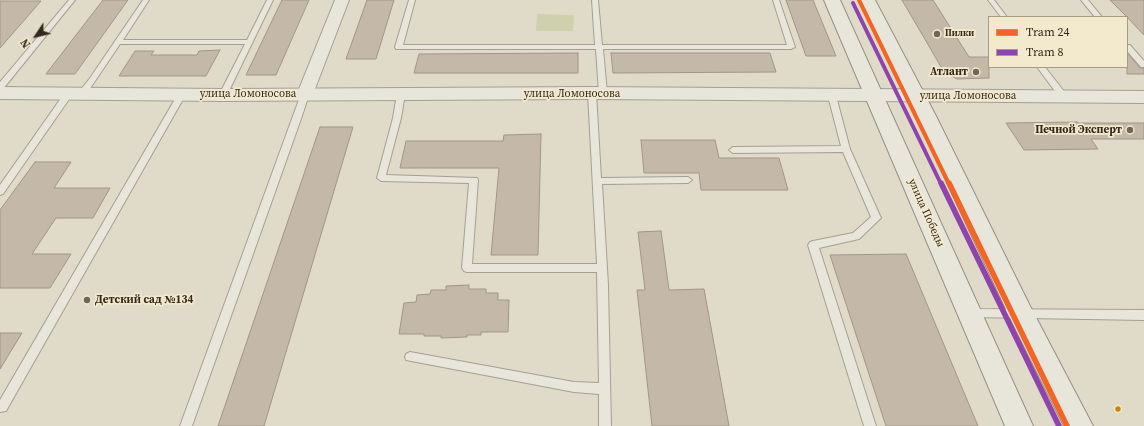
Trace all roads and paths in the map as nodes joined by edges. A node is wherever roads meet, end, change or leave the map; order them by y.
1 (72, 0) edge
2 (146, 0) edge
3 (270, 0) edge
4 (342, 0) edge
5 (412, 0) edge
6 (596, 0) edge
7 (776, 0) edge
8 (832, 0) edge
9 (867, 0) edge
10 (991, 0) edge
11 (1084, 0) edge
12 (1003, 16) edge
13 (1098, 16) edge
14 (118, 42) junction
15 (250, 42) junction
16 (599, 46) junction
17 (1128, 48) edge
18 (1144, 65) edge
19 (1042, 68) edge
20 (0, 87) edge
21 (0, 93) edge
22 (598, 93) junction
23 (76, 94) junction
24 (182, 94) junction
25 (304, 94) junction
26 (401, 94) junction
27 (224, 95) junction
28 (832, 96) junction
29 (874, 96) junction
30 (915, 96) junction
31 (1063, 96) junction
32 (1144, 96) edge
33 (846, 149) junction
34 (733, 150) dead end
35 (688, 180) dead end
36 (597, 181) junction
37 (0, 192) edge
38 (602, 268) junction
39 (969, 313) junction
40 (1021, 314) junction
41 (1144, 315) edge
42 (410, 357) dead end
43 (604, 389) junction
44 (0, 407) edge
45 (186, 426) edge
46 (605, 426) edge
47 (870, 426) edge
48 (1019, 426) edge
49 (1079, 426) edge

1 - 20 lane
2 - 14 lane
3 - 15 lane
4 - 25 street
5 - 16 lane
6 - 16 lane
7 - 16 lane
8 - 29 street, улица Победы
9 - 30 street
10 - 12 lane
11 - 13 lane
14 - 15 lane
14 - 23 lane
15 - 27 lane
16 - 22 lane
17 - 18 lane
19 - 31 lane
21 - 23 street, улица Ломоносова
22 - 26 street, улица Ломоносова
22 - 28 street, улица Ломоносова
22 - 36 lane
23 - 24 street, улица Ломоносова
23 - 37 lane
24 - 27 street, улица Ломоносова
24 - 44 lane
25 - 26 street, улица Ломоносова
25 - 27 street, улица Ломоносова
25 - 45 lane
26 - 38 lane
28 - 29 street, улица Ломоносова
28 - 33 lane
29 - 30 street, улица Ломоносова
29 - 39 street, улица Победы
30 - 31 street, улица Ломоносова
30 - 40 street
31 - 32 street, улица Ломоносова
33 - 34 lane
33 - 47 lane
35 - 36 lane
36 - 38 lane
38 - 43 lane
39 - 40 lane
39 - 48 street, улица Победы
40 - 41 lane
40 - 49 street
42 - 43 lane
43 - 46 lane

